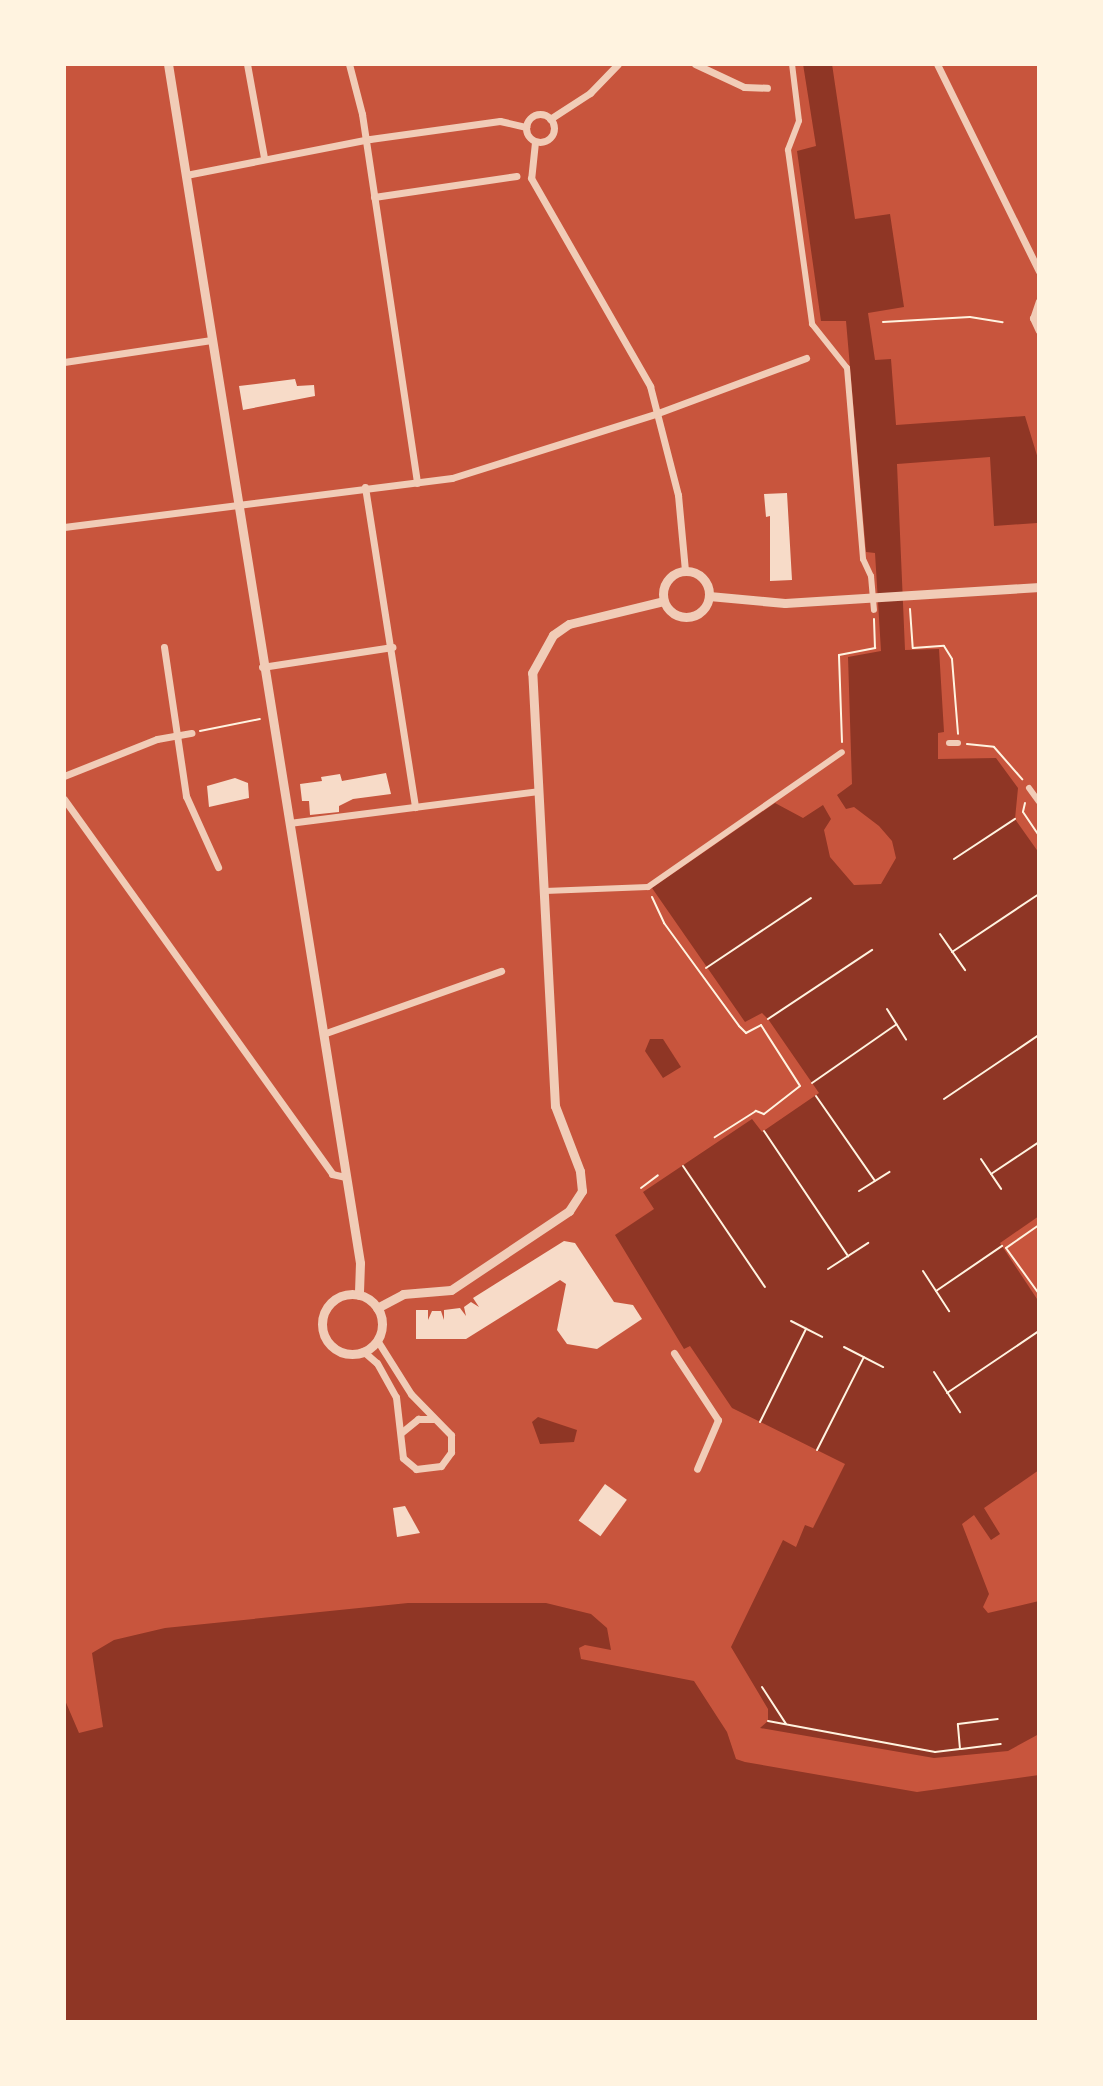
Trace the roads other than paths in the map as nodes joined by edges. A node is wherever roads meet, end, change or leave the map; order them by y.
1 (168, 64) edge
2 (247, 64) edge
3 (349, 64) edge
4 (618, 64) edge
5 (695, 64) edge
6 (792, 64) edge
7 (939, 65) edge
8 (767, 88) dead end
9 (550, 119) junction
10 (526, 127) junction
11 (363, 140) junction
12 (535, 142) junction
13 (264, 158) junction
14 (186, 175) junction
15 (516, 176) dead end
16 (374, 197) junction
17 (1036, 254) edge
18 (1039, 271) edge
19 (1039, 301) edge
20 (1039, 331) edge
21 (211, 340) junction
22 (806, 358) dead end
23 (64, 362) edge
24 (658, 413) junction
25 (417, 483) junction
26 (365, 487) junction
27 (239, 508) junction
28 (64, 527) edge
29 (685, 571) junction
30 (1039, 587) edge
31 (709, 596) junction
32 (663, 601) junction
33 (874, 610) road end
34 (164, 647) dead end
35 (392, 647) junction
36 (262, 667) junction
37 (176, 733) junction
38 (191, 733) road end
39 (949, 743) dead end
40 (958, 743) road end
41 (842, 752) road end
42 (64, 776) edge
43 (1029, 788) road end
44 (538, 791) junction
45 (64, 799) edge
46 (1039, 802) edge
47 (415, 807) junction
48 (289, 823) junction
49 (218, 867) dead end
50 (545, 891) junction
51 (501, 971) dead end
52 (323, 1034) junction
53 (345, 1177) junction
54 (359, 1295) junction
55 (377, 1308) junction
56 (377, 1340) junction
57 (363, 1351) junction
58 (674, 1353) dead end
59 (434, 1419) junction
60 (401, 1434) junction
61 (697, 1469) dead end

1 - 14 street
2 - 13 street
3 - 11 street
4 - 9 street
5 - 8 street
6 - 33 street
7 - 17 street
9 - 10 street
9 - 12 street
10 - 11 street
10 - 12 street
11 - 13 street
11 - 16 street
12 - 24 street
13 - 14 street
14 - 21 street
15 - 16 street
16 - 25 street
17 - 18 street
19 - 20 street
21 - 23 street
21 - 27 street
22 - 24 street
24 - 25 street
24 - 29 street
25 - 26 street
26 - 27 street
26 - 35 street
27 - 28 street
27 - 36 street
29 - 31 street
29 - 32 street
30 - 31 street
31 - 32 street
32 - 44 street
34 - 37 street
35 - 36 street
35 - 47 street
36 - 48 street
37 - 38 street
37 - 42 street
37 - 49 street
39 - 40 street
41 - 50 street
43 - 46 street
44 - 47 street
44 - 50 street
45 - 53 street
47 - 48 street
48 - 52 street
50 - 55 street
51 - 52 street
52 - 53 street
53 - 54 street
54 - 55 street
54 - 57 street
55 - 56 street
56 - 57 street
56 - 59 street
57 - 60 street
58 - 61 street
59 - 60 street
59 - 60 street

